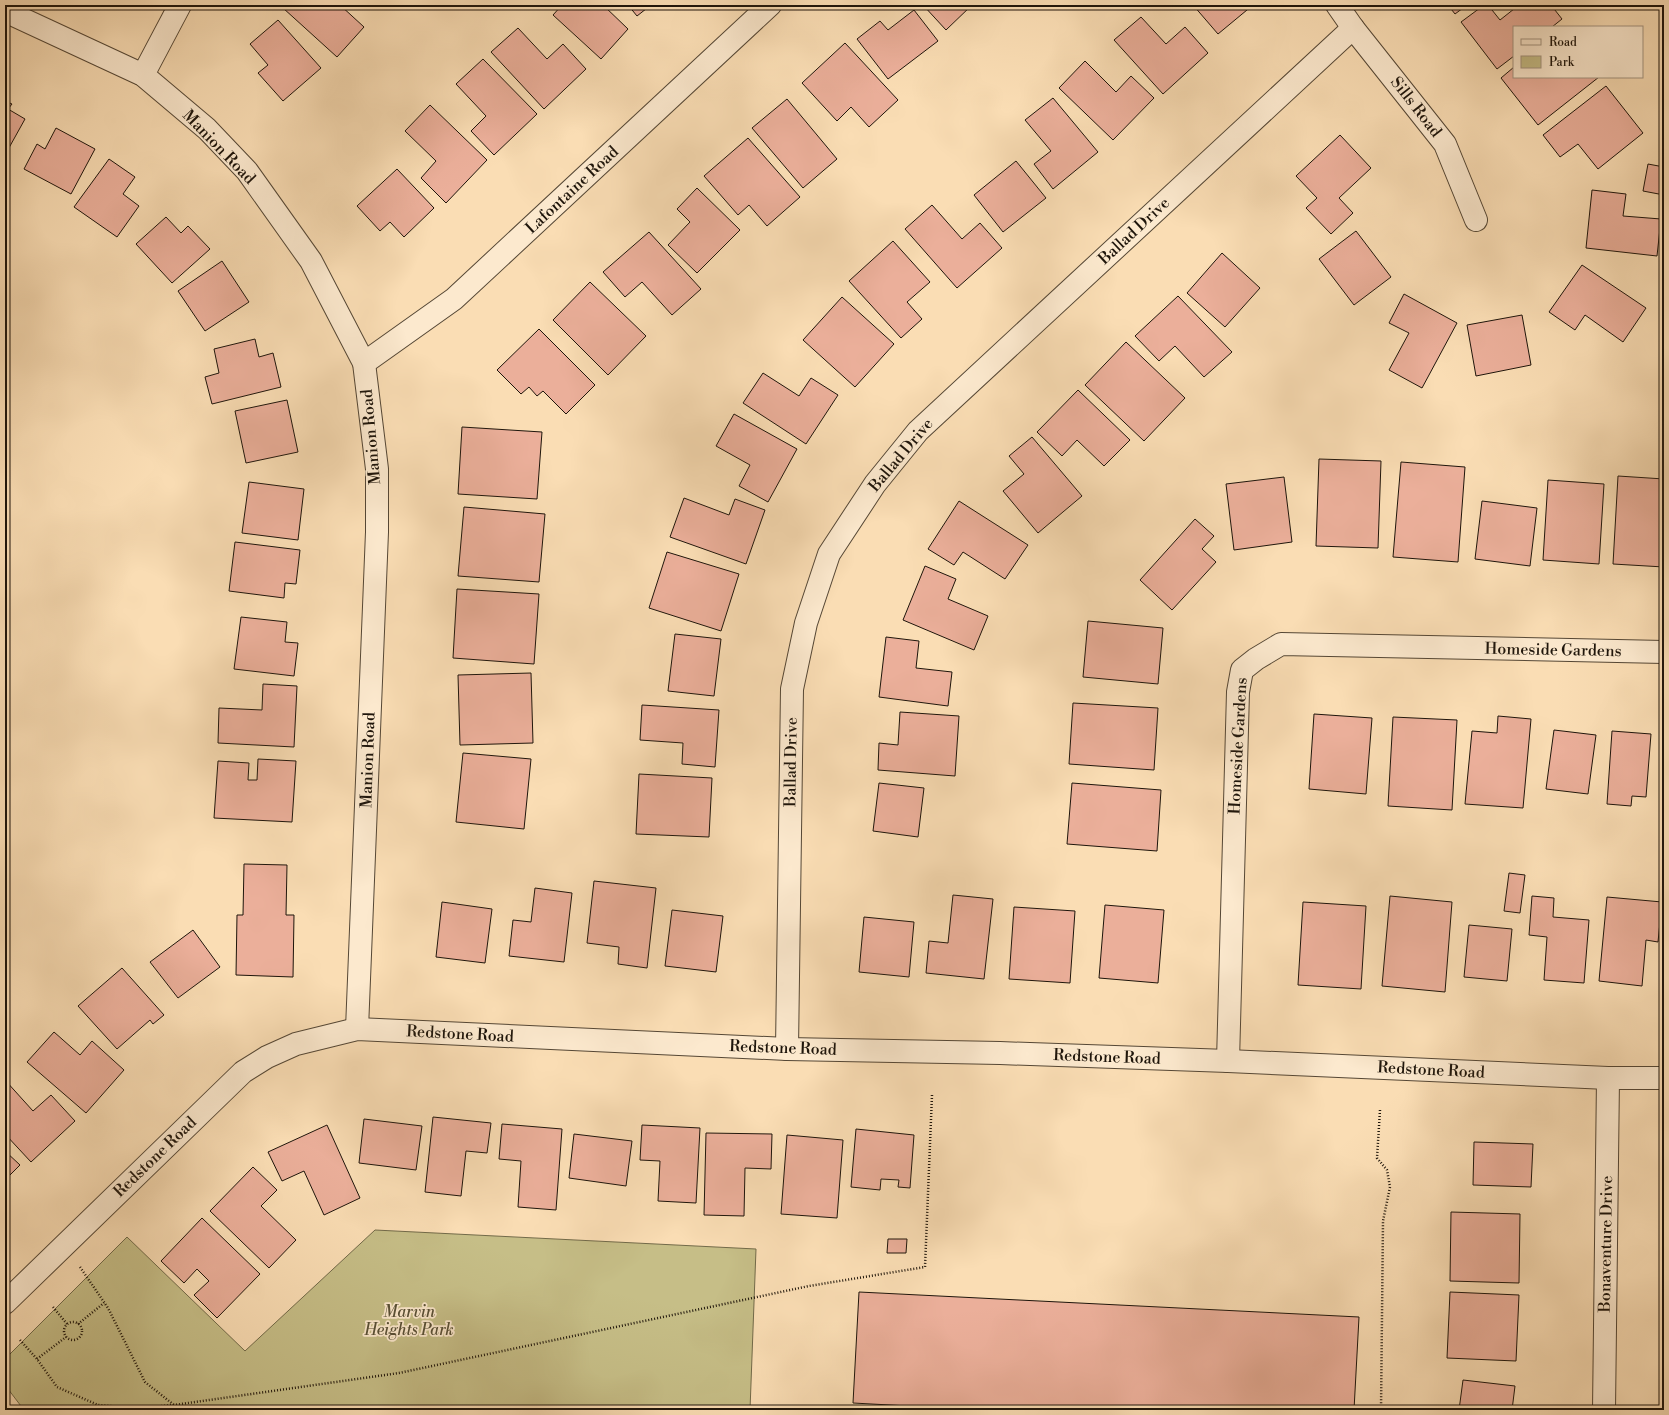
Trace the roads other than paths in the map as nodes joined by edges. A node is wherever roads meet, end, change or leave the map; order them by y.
1 (180, 5) edge
2 (770, 5) edge
3 (1337, 5) edge
4 (5, 11) edge
5 (1353, 28) junction
6 (143, 75) junction
7 (1476, 220) dead end
8 (364, 363) junction
9 (1664, 652) edge
10 (357, 1030) junction
11 (787, 1049) junction
12 (1228, 1061) junction
13 (1608, 1078) junction
14 (1664, 1078) edge
15 (5, 1303) edge
16 (1604, 1410) edge

1 - 6 street
2 - 8 street, Lafontaine Road
3 - 5 street, Sills Road
4 - 6 street, Manion Road
5 - 7 street, Sills Road
5 - 11 street, Ballad Drive
6 - 8 street, Manion Road
8 - 10 street, Manion Road
9 - 12 street, Homeside Gardens
10 - 11 street, Redstone Road
10 - 15 street, Redstone Road
11 - 12 street, Redstone Road
12 - 13 street, Redstone Road
13 - 14 street, Redstone Road
13 - 16 street, Bonaventure Drive

